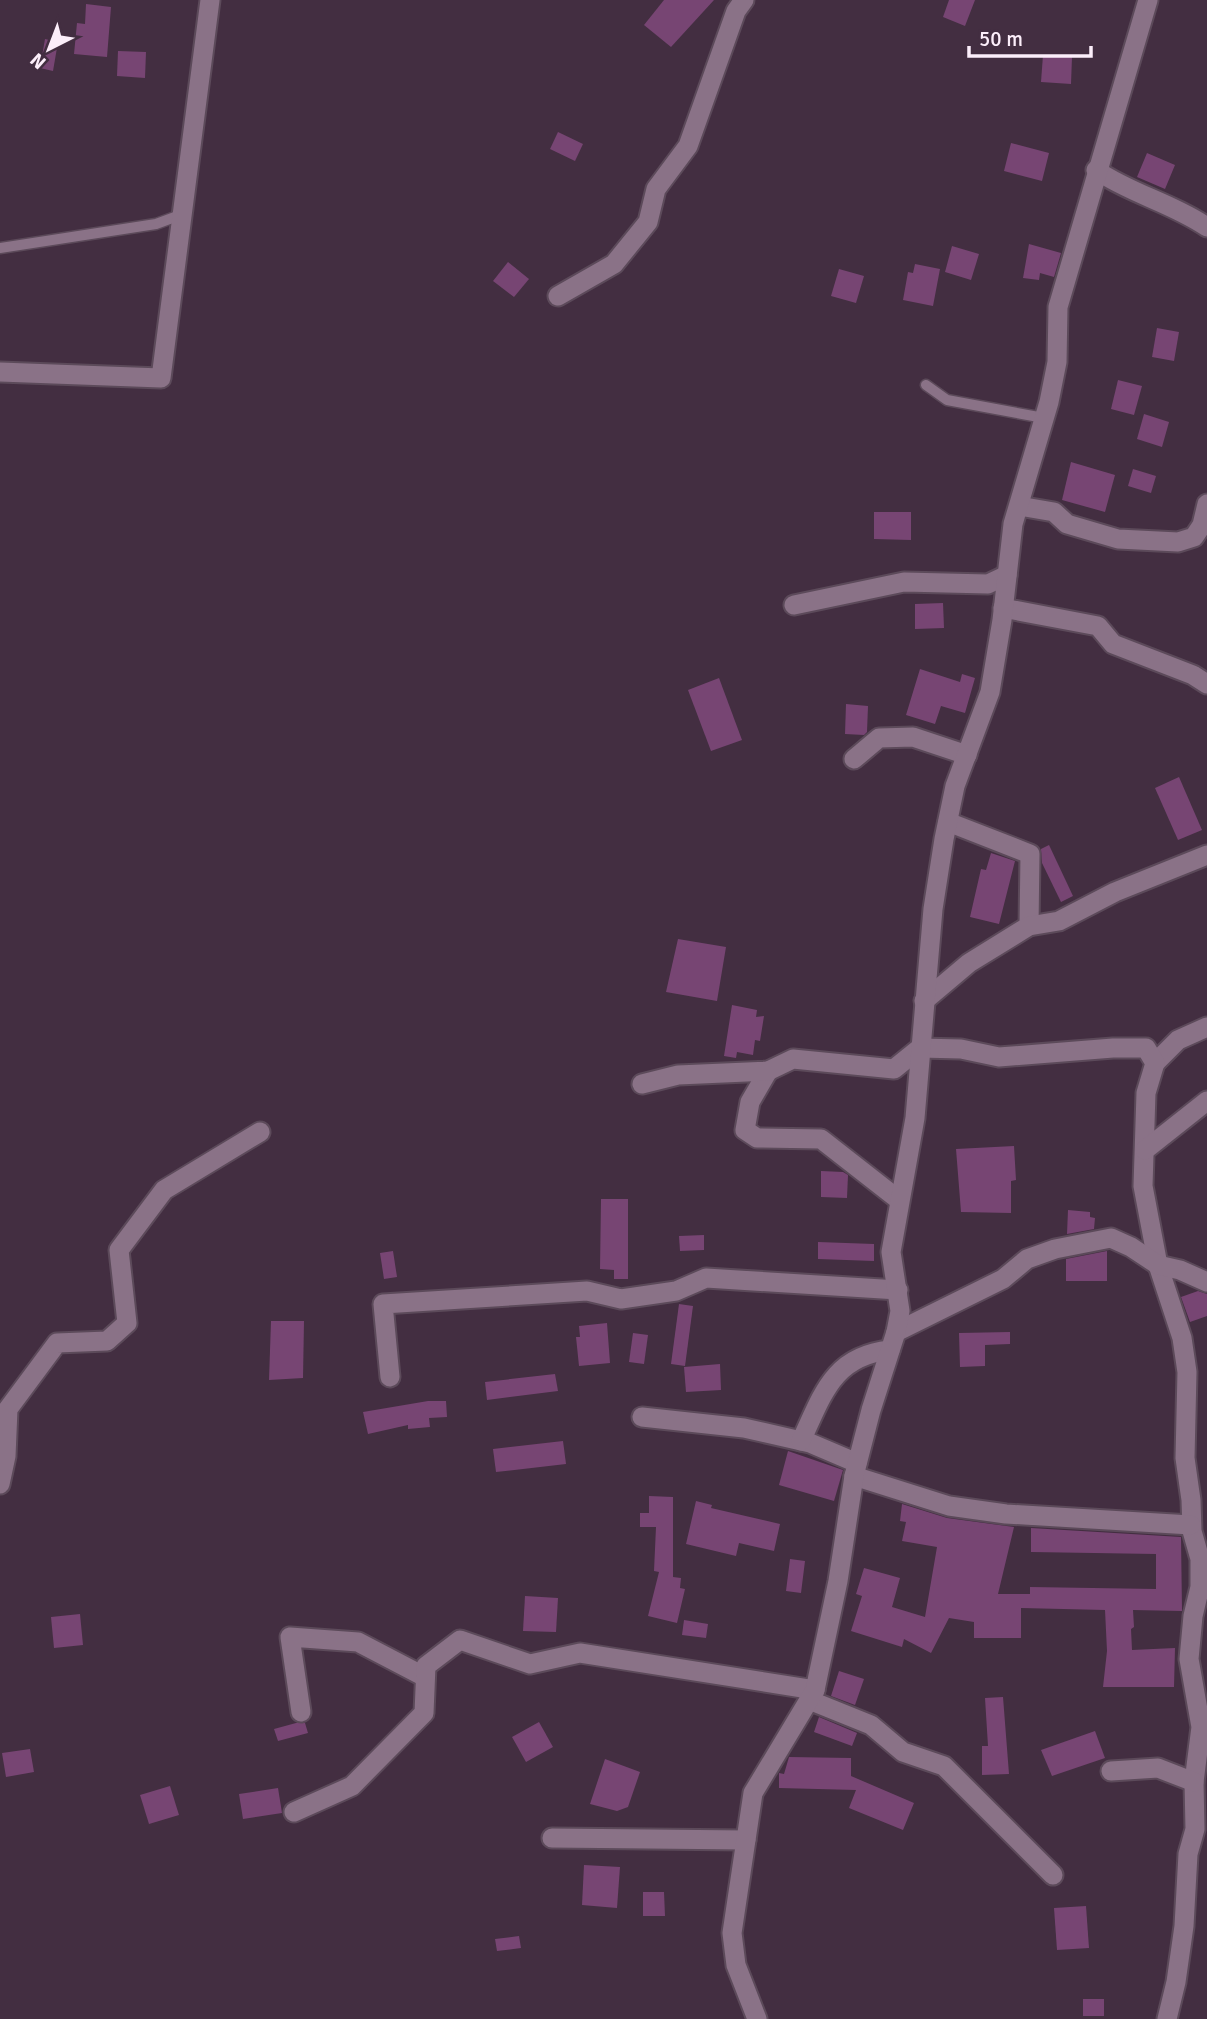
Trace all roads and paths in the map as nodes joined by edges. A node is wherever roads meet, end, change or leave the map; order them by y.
1 (210, 0) edge
2 (744, 0) edge
3 (1148, 0) edge
4 (1096, 170) junction
5 (183, 214) junction
6 (1207, 227) edge
7 (0, 248) edge
8 (558, 296) dead end
9 (0, 372) edge
10 (926, 385) dead end
11 (1044, 418) junction
12 (1207, 504) edge
13 (1019, 506) junction
14 (1007, 575) junction
15 (794, 605) dead end
16 (1003, 608) junction
17 (1207, 684) edge
18 (967, 755) junction
19 (854, 759) dead end
20 (948, 822) junction
21 (1207, 856) edge
22 (1029, 926) junction
23 (924, 1001) junction
24 (1207, 1027) edge
25 (920, 1048) junction
26 (1155, 1063) junction
27 (768, 1071) junction
28 (642, 1084) dead end
29 (1207, 1101) edge
30 (260, 1132) dead end
31 (1145, 1150) junction
32 (899, 1199) junction
33 (1158, 1265) junction
34 (1207, 1282) edge
35 (898, 1290) junction
36 (893, 1341) junction
37 (390, 1377) dead end
38 (642, 1417) dead end
39 (801, 1441) junction
40 (3, 1452) edge
41 (855, 1470) junction
42 (0, 1484) edge
43 (1191, 1525) junction
44 (1200, 1616) edge
45 (425, 1677) junction
46 (812, 1695) junction
47 (301, 1712) dead end
48 (1111, 1771) dead end
49 (1194, 1782) junction
50 (294, 1812) dead end
51 (552, 1838) dead end
52 (746, 1840) junction
53 (1053, 1875) dead end
54 (757, 2019) edge
55 (1167, 2019) edge

1 - 5 street
2 - 8 street
3 - 4 street
4 - 6 street
4 - 11 street
5 - 7 lane
5 - 9 street
10 - 11 lane
11 - 13 street
12 - 13 street
13 - 14 street
14 - 15 street
14 - 16 street
16 - 17 street
16 - 18 street
18 - 19 street
18 - 20 street
20 - 22 street
20 - 23 street
21 - 22 street
22 - 23 street
23 - 25 street
24 - 26 street
25 - 26 street
25 - 27 street
25 - 32 street
26 - 31 street
27 - 28 street
27 - 32 street
29 - 31 street
30 - 40 street
31 - 33 street
32 - 35 street
33 - 34 street
33 - 36 street
33 - 43 street
35 - 36 street
35 - 37 street
36 - 39 street
36 - 41 street
38 - 39 street
39 - 41 street
40 - 42 street
41 - 43 street
41 - 46 street
43 - 44 street
44 - 49 street
45 - 46 street
45 - 47 street
45 - 50 street
46 - 52 street
46 - 53 street
48 - 49 street
49 - 55 street
51 - 52 street
52 - 54 street

